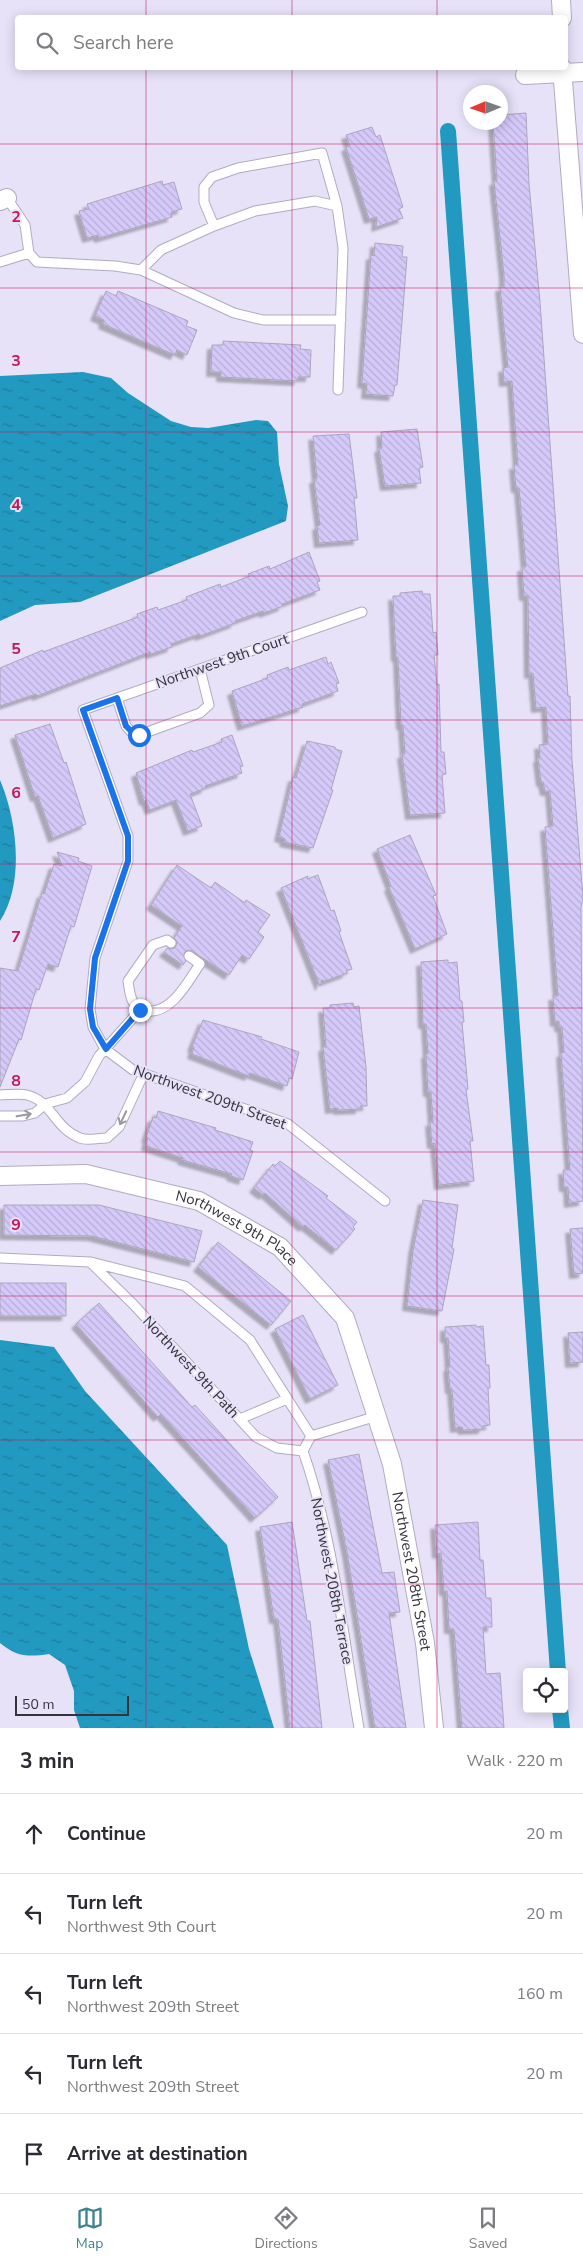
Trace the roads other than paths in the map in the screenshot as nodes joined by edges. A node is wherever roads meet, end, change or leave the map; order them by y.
1 (561, 0) edge
2 (562, 15) edge
3 (562, 70) edge
4 (583, 72) edge
5 (525, 74) dead end
6 (4, 199) edge
7 (337, 206) junction
8 (214, 226) junction
9 (29, 253) junction
10 (0, 262) edge
11 (140, 270) junction
12 (341, 320) junction
13 (583, 334) edge
14 (338, 390) dead end
15 (362, 612) dead end
16 (200, 669) junction
17 (117, 698) junction
18 (83, 710) joint
19 (171, 943) dead end
20 (189, 956) dead end
21 (140, 1010) junction
22 (106, 1049) junction
23 (144, 1073) junction
24 (0, 1095) edge
25 (45, 1104) junction
26 (0, 1116) edge
27 (0, 1176) edge
28 (385, 1201) dead end
29 (0, 1258) edge
30 (90, 1262) junction
31 (287, 1399) junction
32 (378, 1415) junction
33 (240, 1420) junction
34 (311, 1436) junction
35 (303, 1451) junction
36 (359, 1728) edge
37 (434, 1728) edge

1 - 2 street
3 - 4 street
3 - 5 street
3 - 13 street
6 - 9 lane
7 - 8 lane
7 - 8 lane
7 - 12 lane
8 - 11 lane
9 - 10 lane
9 - 11 lane
11 - 12 lane
12 - 14 lane
15 - 16 lane, Northwest 9th Court
16 - 17 lane, Northwest 9th Court
16 - 17 lane
17 - 18 lane, Northwest 9th Court
18 - 22 lane, Northwest 209th Street
19 - 21 lane
20 - 21 lane
21 - 22 lane
22 - 23 lane, Northwest 209th Street
22 - 25 lane
23 -> 25 lane
23 - 28 lane, Northwest 209th Street
24 - 25 lane
26 -> 25 lane
27 - 32 street, Northwest 9th Place
29 - 30 lane
30 - 31 lane
30 - 33 lane, Northwest 9th Path
31 - 33 lane
31 - 34 lane
32 - 34 lane
32 - 37 street, Northwest 208th Street
33 - 35 lane, Northwest 9th Path
34 - 35 lane
35 - 36 lane, Northwest 208th Terrace

